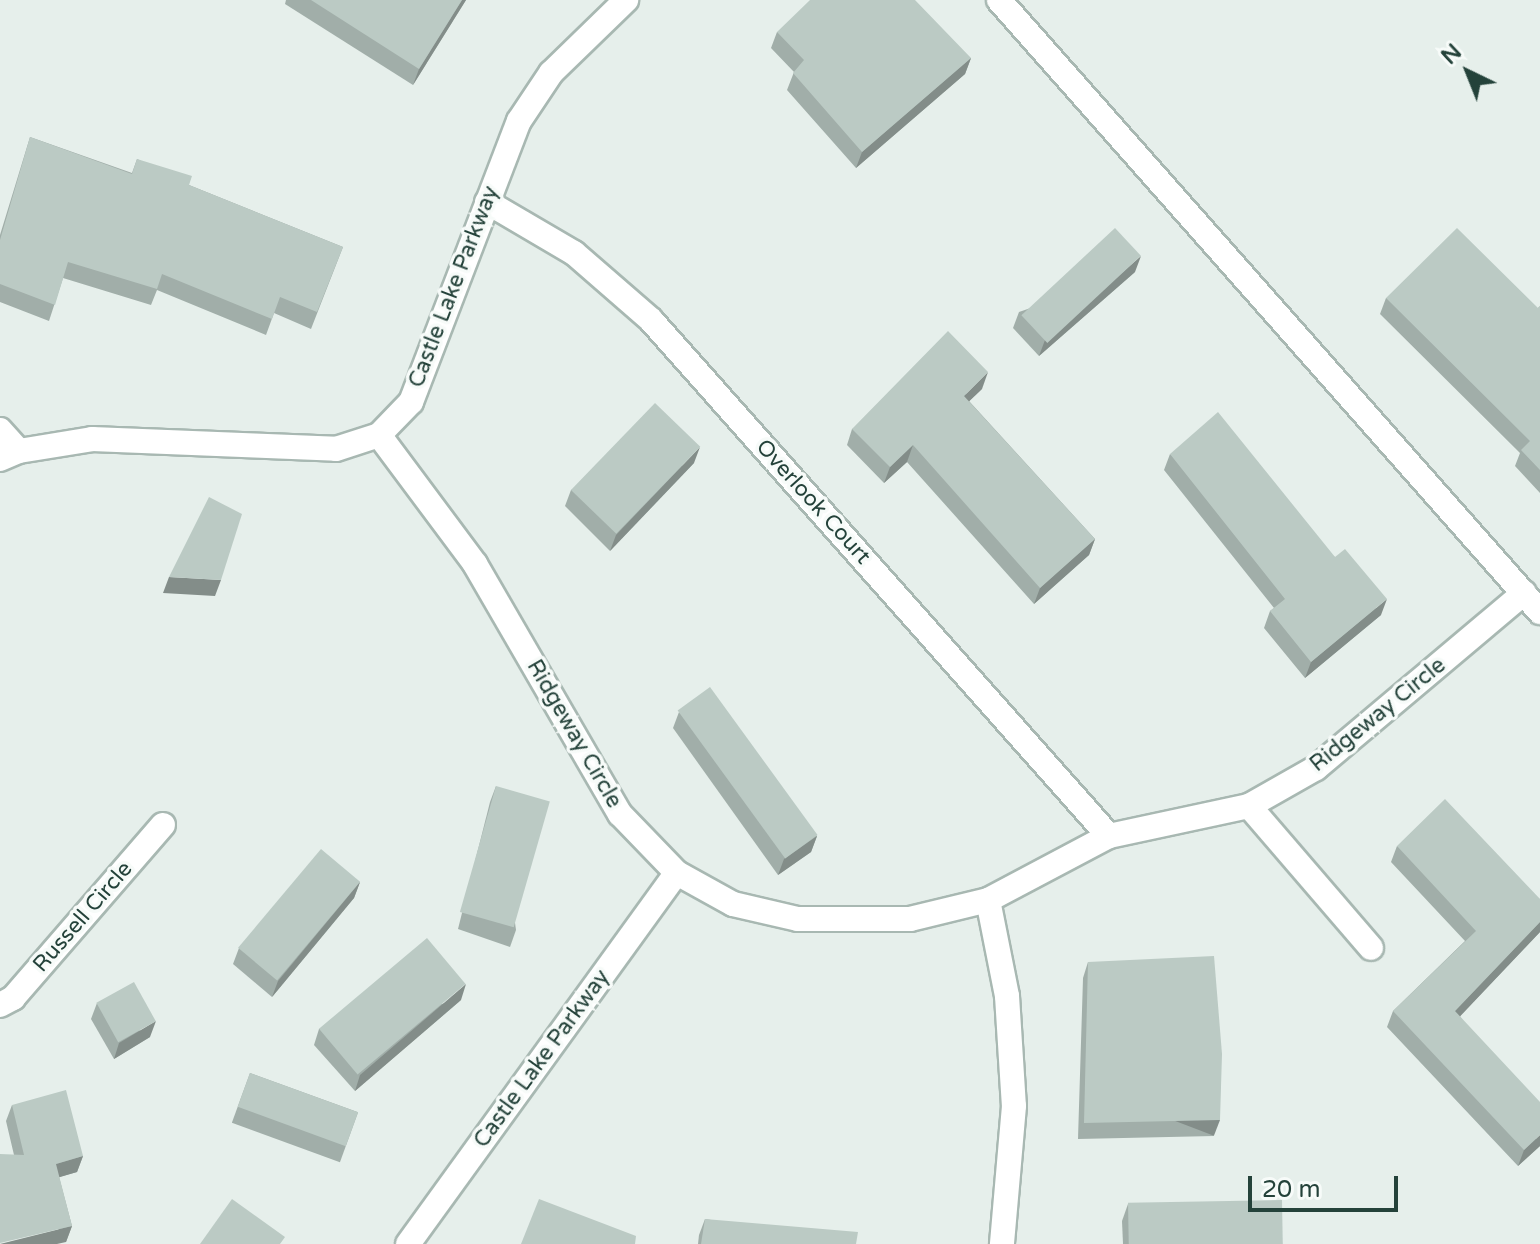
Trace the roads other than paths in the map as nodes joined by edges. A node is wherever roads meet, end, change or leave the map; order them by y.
1 (626, 0) edge
2 (999, 0) edge
3 (487, 202) junction
4 (0, 430) edge
5 (379, 435) junction
6 (9, 455) edge
7 (1524, 593) junction
8 (1540, 612) edge
9 (1249, 806) junction
10 (163, 825) dead end
11 (1109, 836) junction
12 (677, 873) junction
13 (988, 900) junction
14 (1371, 948) dead end
15 (0, 1005) edge
16 (408, 1244) edge
17 (1002, 1244) edge

1 - 3 street, Castle Lake Parkway
2 - 7 street
3 - 5 street, Castle Lake Parkway
3 - 11 street, Overlook Court
4 - 6 street
5 - 6 street, Castle Lake Parkway
5 - 12 street, Ridgeway Circle
7 - 8 street
7 - 9 street, Ridgeway Circle
9 - 11 street, Ridgeway Circle
9 - 14 street
10 - 15 street, Russell Circle
11 - 13 street, Ridgeway Circle
12 - 13 street, Ridgeway Circle
12 - 16 street, Castle Lake Parkway
13 - 17 street

